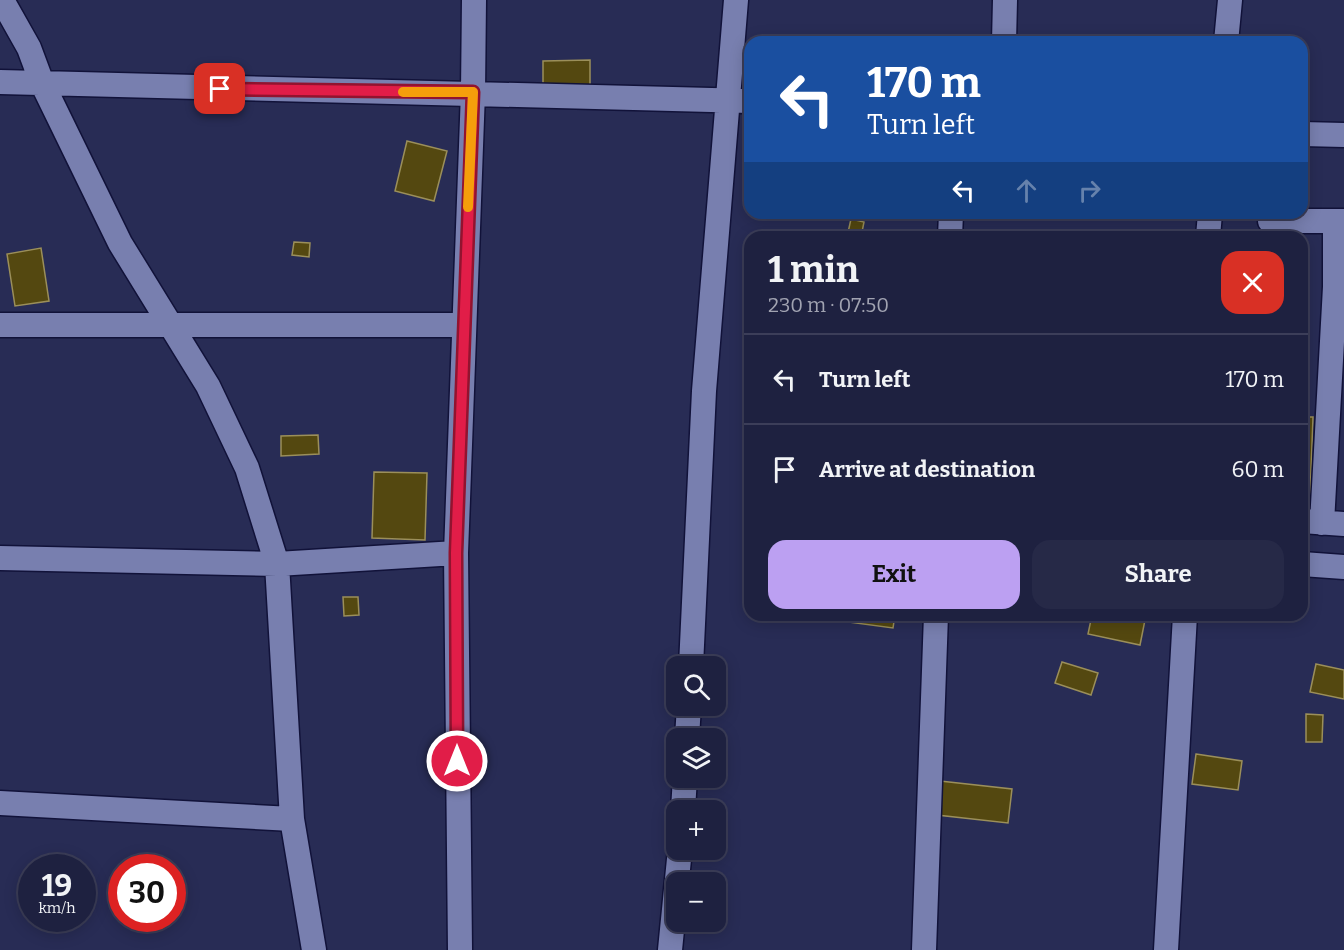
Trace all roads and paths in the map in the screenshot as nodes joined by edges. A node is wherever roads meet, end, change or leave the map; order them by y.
1 (2, 0) edge
2 (474, 0) edge
3 (736, 0) edge
4 (1005, 0) edge
5 (1230, 0) edge
6 (1004, 36) edge
7 (1227, 36) edge
8 (0, 82) edge
9 (42, 82) junction
10 (473, 92) junction
11 (739, 101) edge
12 (1308, 134) edge
13 (1344, 135) edge
14 (1340, 221) edge
15 (1270, 224) edge
16 (168, 323) junction
17 (0, 325) edge
18 (464, 325) junction
19 (1335, 445) edge
20 (1323, 523) edge
21 (456, 553) junction
22 (0, 558) edge
23 (277, 564) junction
24 (1308, 564) edge
25 (1344, 567) edge
26 (936, 621) edge
27 (1185, 621) edge
28 (691, 656) edge
29 (0, 803) edge
30 (292, 819) junction
31 (679, 860) edge
32 (315, 950) edge
33 (460, 950) edge
34 (670, 950) edge
35 (924, 950) edge
36 (1166, 950) edge

1 - 9 street
2 - 10 street
3 - 11 street
4 - 6 street
5 - 7 street
8 - 9 street
9 - 10 street
9 - 16 street
10 - 11 street
10 - 18 street
11 - 28 street
12 - 13 street
14 - 15 street
14 - 19 street
16 - 17 street
16 - 18 street
16 - 23 street
18 - 21 street
19 - 20 street
21 - 23 street
21 - 33 street
22 - 23 street
23 - 30 street
24 - 25 street
26 - 35 street
27 - 36 street
29 - 30 street
30 - 32 street
31 - 34 street

